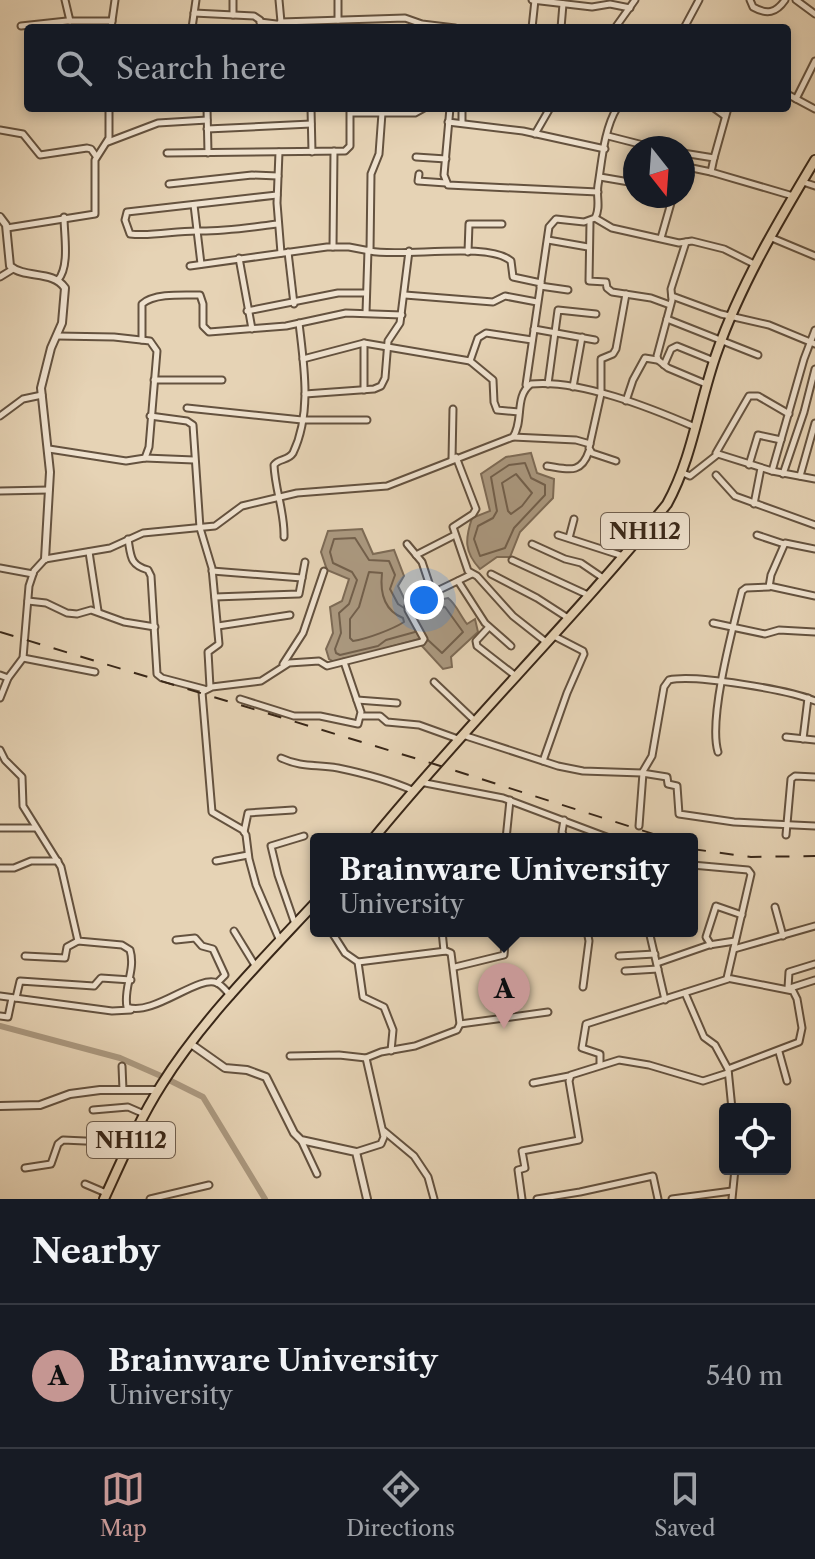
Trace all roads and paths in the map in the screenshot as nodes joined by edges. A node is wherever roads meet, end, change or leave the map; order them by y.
1 (65, 0) edge
2 (115, 0) edge
3 (196, 0) edge
4 (233, 0) edge
5 (279, 0) edge
6 (338, 0) edge
7 (534, 0) edge
8 (635, 0) edge
9 (699, 0) edge
10 (750, 0) edge
11 (785, 0) edge
12 (796, 0) edge
13 (563, 4) junction
14 (630, 8) junction
15 (194, 13) junction
16 (815, 14) edge
17 (233, 15) junction
18 (338, 20) junction
19 (70, 21) junction
20 (41, 24) edge
21 (102, 24) edge
22 (112, 24) edge
23 (193, 24) edge
24 (259, 24) edge
25 (277, 24) edge
26 (289, 24) edge
27 (422, 24) edge
28 (532, 24) edge
29 (561, 24) edge
30 (618, 24) edge
31 (686, 24) edge
32 (21, 26) dead end
33 (24, 26) edge
34 (815, 61) edge
35 (791, 96) edge
36 (796, 99) junction
37 (815, 109) edge
38 (109, 112) edge
39 (207, 112) edge
40 (311, 112) edge
41 (350, 112) edge
42 (366, 112) edge
43 (417, 112) edge
44 (449, 112) edge
45 (462, 112) edge
46 (547, 112) edge
47 (616, 112) edge
48 (720, 112) edge
49 (726, 112) edge
50 (382, 113) junction
51 (725, 116) junction
52 (207, 120) junction
53 (448, 122) junction
54 (462, 123) junction
55 (311, 124) junction
56 (207, 129) junction
57 (0, 130) edge
58 (535, 134) junction
59 (608, 136) junction
60 (623, 140) edge
61 (107, 142) junction
62 (605, 149) junction
63 (334, 151) junction
64 (279, 152) junction
65 (312, 152) junction
66 (167, 153) dead end
67 (208, 153) junction
68 (695, 155) edge
69 (96, 156) junction
70 (416, 157) dead end
71 (714, 158) junction
72 (446, 159) junction
73 (815, 160) edge
74 (695, 169) edge
75 (711, 172) junction
76 (419, 174) dead end
77 (278, 176) junction
78 (600, 177) junction
79 (623, 181) edge
80 (802, 181) junction
81 (446, 183) junction
82 (169, 184) dead end
83 (815, 186) edge
84 (598, 192) junction
85 (277, 195) junction
86 (794, 196) junction
87 (194, 205) junction
88 (669, 208) edge
89 (0, 217) edge
90 (64, 217) junction
91 (593, 219) junction
92 (278, 224) junction
93 (502, 224) dead end
94 (7, 228) junction
95 (197, 231) junction
96 (661, 238) junction
97 (772, 238) junction
98 (548, 240) junction
99 (686, 242) junction
100 (333, 247) junction
101 (588, 247) junction
102 (369, 250) junction
103 (409, 251) junction
104 (284, 252) junction
105 (468, 252) junction
106 (815, 256) edge
107 (239, 258) junction
108 (201, 264) junction
109 (756, 265) junction
110 (190, 266) dead end
111 (13, 269) junction
112 (0, 277) edge
113 (58, 280) junction
114 (540, 284) junction
115 (568, 290) dead end
116 (366, 293) junction
117 (626, 294) junction
118 (405, 295) junction
119 (672, 296) junction
120 (537, 302) junction
121 (294, 304) junction
122 (671, 305) junction
123 (247, 311) junction
124 (366, 313) junction
125 (596, 314) dead end
126 (402, 315) junction
127 (731, 316) junction
128 (667, 319) junction
129 (299, 323) junction
130 (252, 329) junction
131 (534, 329) junction
132 (815, 330) edge
133 (556, 333) junction
134 (57, 336) junction
135 (582, 337) junction
136 (142, 340) junction
137 (532, 340) junction
138 (595, 340) dead end
139 (721, 341) junction
140 (364, 343) junction
141 (812, 343) edge
142 (388, 347) junction
143 (758, 355) dead end
144 (303, 359) junction
145 (658, 360) junction
146 (470, 361) junction
147 (714, 361) junction
148 (664, 365) junction
149 (815, 369) edge
150 (814, 379) edge
151 (154, 380) junction
152 (222, 380) dead end
153 (548, 384) junction
154 (706, 384) junction
155 (526, 386) junction
156 (573, 388) junction
157 (364, 390) junction
158 (305, 394) junction
159 (601, 394) junction
160 (42, 395) junction
161 (626, 401) junction
162 (187, 408) dead end
163 (453, 409) dead end
164 (519, 412) junction
165 (789, 414) junction
166 (0, 416) edge
167 (150, 416) junction
168 (302, 420) junction
169 (367, 420) dead end
170 (815, 425) edge
171 (695, 427) junction
172 (513, 437) junction
173 (781, 440) junction
174 (590, 447) junction
175 (49, 449) junction
176 (715, 454) junction
177 (145, 458) junction
178 (454, 458) junction
179 (194, 460) junction
180 (616, 461) dead end
181 (749, 465) junction
182 (547, 466) dead end
183 (761, 468) junction
184 (772, 471) junction
185 (683, 473) junction
186 (783, 474) junction
187 (716, 475) dead end
188 (800, 476) junction
189 (815, 479) edge
190 (49, 490) junction
191 (0, 491) edge
192 (278, 498) junction
193 (754, 504) junction
194 (574, 519) dead end
195 (815, 525) edge
196 (200, 528) junction
197 (455, 535) junction
198 (558, 535) dead end
199 (757, 535) dead end
200 (284, 537) dead end
201 (569, 538) junction
202 (128, 539) junction
203 (407, 544) dead end
204 (532, 544) dead end
205 (784, 544) junction
206 (815, 549) edge
207 (89, 552) junction
208 (416, 555) junction
209 (624, 557) junction
210 (45, 559) junction
211 (512, 560) dead end
212 (305, 562) dead end
213 (0, 568) edge
214 (212, 571) junction
215 (324, 571) dead end
216 (33, 574) junction
217 (472, 574) junction
218 (491, 574) dead end
219 (302, 578) junction
220 (604, 579) junction
221 (458, 581) junction
222 (769, 586) junction
223 (433, 595) junction
224 (589, 595) junction
225 (815, 596) edge
226 (215, 597) junction
227 (28, 601) junction
228 (98, 611) junction
229 (290, 615) dead end
230 (568, 619) junction
231 (713, 623) dead end
232 (218, 626) junction
233 (733, 626) junction
234 (155, 627) junction
235 (489, 627) junction
236 (815, 632) edge
237 (554, 636) junction
238 (547, 643) junction
239 (511, 646) dead end
240 (23, 658) junction
241 (344, 662) junction
242 (282, 665) junction
243 (95, 672) dead end
244 (0, 675) edge
245 (517, 677) junction
246 (8, 678) junction
247 (434, 682) dead end
248 (722, 683) junction
249 (207, 688) junction
250 (0, 698) edge
251 (808, 698) junction
252 (240, 699) dead end
253 (357, 700) junction
254 (815, 701) edge
255 (397, 703) dead end
256 (361, 716) junction
257 (476, 722) junction
258 (460, 737) junction
259 (786, 737) dead end
260 (803, 739) junction
261 (815, 740) edge
262 (0, 750) edge
263 (718, 752) dead end
264 (281, 758) dead end
265 (543, 761) junction
266 (643, 773) junction
267 (815, 777) edge
268 (419, 782) junction
269 (412, 790) junction
270 (510, 800) junction
271 (293, 810) dead end
272 (564, 820) junction
273 (787, 823) junction
274 (639, 826) dead end
275 (815, 826) edge
276 (0, 828) edge
277 (36, 828) junction
278 (244, 832) junction
279 (378, 833) edge
280 (507, 833) edge
281 (562, 833) edge
282 (597, 833) edge
283 (786, 835) dead end
284 (304, 836) dead end
285 (248, 855) junction
286 (59, 861) junction
287 (216, 861) dead end
288 (698, 866) edge
289 (0, 868) edge
290 (775, 907) dead end
291 (310, 910) edge
292 (742, 915) junction
293 (296, 925) junction
294 (815, 926) edge
295 (234, 931) dead end
296 (783, 936) junction
297 (335, 937) edge
298 (443, 937) edge
299 (506, 937) edge
300 (588, 937) edge
301 (651, 937) edge
302 (176, 940) dead end
303 (78, 941) junction
304 (280, 941) junction
305 (735, 941) junction
306 (711, 945) junction
307 (733, 949) junction
308 (444, 951) junction
309 (655, 954) junction
310 (25, 956) dead end
311 (619, 956) dead end
312 (358, 962) junction
313 (815, 964) edge
314 (658, 966) junction
315 (256, 967) junction
316 (455, 967) junction
317 (625, 971) dead end
318 (728, 979) junction
319 (131, 980) junction
320 (815, 980) edge
321 (217, 983) junction
322 (583, 987) dead end
323 (787, 989) junction
324 (685, 993) junction
325 (0, 996) edge
326 (231, 996) junction
327 (14, 998) junction
328 (665, 1000) junction
329 (132, 1010) junction
330 (548, 1012) dead end
331 (0, 1016) edge
332 (460, 1024) junction
333 (191, 1044) junction
334 (391, 1051) junction
335 (779, 1051) junction
336 (290, 1056) dead end
337 (366, 1058) junction
338 (600, 1065) junction
339 (122, 1066) dead end
340 (728, 1071) junction
341 (569, 1076) junction
342 (787, 1081) dead end
343 (533, 1083) dead end
344 (160, 1087) junction
345 (123, 1090) junction
346 (731, 1103) edge
347 (0, 1106) edge
348 (93, 1110) dead end
349 (144, 1114) junction
350 (383, 1130) junction
351 (301, 1140) junction
352 (130, 1143) junction
353 (356, 1152) junction
354 (25, 1168) dead end
355 (317, 1174) dead end
356 (734, 1175) edge
357 (85, 1184) dead end
358 (209, 1185) dead end
359 (732, 1191) junction
360 (107, 1196) edge
361 (681, 1198) edge
362 (150, 1199) edge
363 (367, 1199) edge
364 (434, 1199) edge
365 (522, 1199) edge
366 (537, 1199) edge
367 (658, 1199) edge
368 (672, 1199) edge
369 (732, 1199) edge

1 - 19 street
2 - 22 street
3 - 15 street
4 - 17 street
5 - 25 street
6 - 18 street
7 - 13 street
7 - 28 street
8 - 14 street
9 - 31 street
10 - 11 street
12 - 16 street
13 - 14 street
13 - 29 street
14 - 30 street
15 - 17 street
15 - 23 street
17 - 24 street
18 - 26 street
18 - 27 street
19 - 20 street
19 - 21 street
32 - 33 street
34 - 36 street
35 - 36 street
36 - 37 street
38 - 61 street
39 - 52 street
40 - 55 street
41 - 63 street
42 - 50 street
43 - 50 street
44 - 53 street
45 - 54 street
46 - 58 street
47 - 59 street
48 - 51 street
49 - 51 street
50 - 102 street
51 - 71 street
52 - 56 street
52 - 61 street
53 - 54 street
53 - 72 street
54 - 58 street
55 - 56 street
55 - 65 street
56 - 67 street
57 - 69 street
58 - 62 street
59 - 60 street
59 - 62 street
61 - 69 street
62 - 78 street
63 - 65 street
63 - 100 street
64 - 65 street
64 - 67 street
64 - 77 street
66 - 67 street
68 - 71 street
69 - 90 street
70 - 72 street
71 - 75 street
72 - 81 street
73 - 80 highway, NH112
74 - 75 street
75 - 86 street
76 - 81 street
77 - 82 street
77 - 85 street
78 - 79 street
78 - 84 street
80 - 83 street
80 - 86 highway, NH112
81 - 84 street
84 - 91 street
85 - 87 street
85 - 92 street
86 - 97 highway, NH112
87 - 95 street
87 - 95 street
88 - 96 street
89 - 94 street
90 - 94 street
90 - 113 street
91 - 96 street
91 - 98 street
91 - 101 street
92 - 95 street
92 - 104 street
93 - 105 street
94 - 111 street
95 - 108 street
96 - 99 street
97 - 106 street
97 - 109 highway, NH112
98 - 101 street
98 - 114 street
99 - 109 street
99 - 119 street
100 - 102 street
100 - 104 street
101 - 117 street
102 - 103 street
102 - 116 street
103 - 105 street
103 - 118 street
104 - 107 street
104 - 121 street
105 - 114 street
107 - 108 street
107 - 123 street
108 - 110 street
109 - 127 highway, NH112
111 - 112 street
111 - 113 street
113 - 134 street
114 - 115 street
114 - 120 street
116 - 121 street
116 - 124 street
117 - 122 street
117 - 159 street
118 - 120 street
118 - 126 street
119 - 122 street
119 - 127 street
120 - 131 street
121 - 123 street
122 - 128 street
123 - 130 street
124 - 126 street
124 - 129 street
125 - 133 street
126 - 142 street
127 - 139 highway, NH112
127 - 141 street
128 - 139 street
128 - 145 street
129 - 130 street
129 - 144 street
130 - 136 street
131 - 133 street
131 - 137 street
132 - 141 street
133 - 135 street
133 - 153 street
134 - 136 street
134 - 160 street
135 - 138 street
135 - 156 street
136 - 151 street
137 - 146 street
137 - 155 street
139 - 143 street
139 - 147 highway, NH112
140 - 142 street
140 - 144 street
140 - 157 street
141 - 165 street
142 - 146 street
142 - 157 street
144 - 158 street
145 - 148 street
145 - 161 street
146 - 164 street
147 - 148 street
147 - 154 highway, NH112
148 - 154 street
149 - 150 street
150 - 186 street
151 - 152 street
151 - 167 street
153 - 155 street
153 - 156 street
154 - 171 highway, NH112
155 - 164 street
156 - 159 street
157 - 158 street
158 - 168 street
159 - 161 street
159 - 174 street
160 - 166 street
160 - 175 street
161 - 171 street
162 - 168 street
163 - 178 street
164 - 172 street
165 - 173 street
165 - 176 street
167 - 177 street
167 - 179 street
168 - 169 street
168 - 192 street
170 - 188 street
171 - 185 highway, NH112
172 - 174 street
172 - 178 street
173 - 181 street
173 - 184 street
174 - 180 street
174 - 182 street
175 - 177 street
175 - 190 street
176 - 181 street
176 - 185 street
177 - 179 street
178 - 192 street
178 - 197 street
179 - 196 street
181 - 183 street
183 - 184 street
183 - 193 street
184 - 186 street
185 - 209 highway, NH112
186 - 188 street
187 - 193 street
188 - 189 street
190 - 191 street
190 - 210 street
192 - 196 street
192 - 200 street
193 - 195 street
194 - 201 street
196 - 202 street
196 - 214 street
197 - 208 street
197 - 217 street
198 - 201 street
199 - 205 street
201 - 209 street
202 - 207 street
202 - 234 street
203 - 208 street
204 - 220 street
205 - 206 street
205 - 222 street
207 - 210 street
207 - 228 street
208 - 223 street
209 - 220 highway, NH112
210 - 216 street
211 - 224 street
212 - 219 street
213 - 216 street
214 - 219 street
214 - 226 street
215 - 242 street
216 - 227 street
217 - 221 street
217 - 238 street
218 - 230 street
219 - 226 street
220 - 224 highway, NH112
221 - 223 street
221 - 235 street
222 - 225 street
222 - 233 street
223 - 241 street
224 - 230 highway, NH112
226 - 232 street
227 - 228 street
227 - 240 street
228 - 234 street
229 - 232 street
230 - 237 highway, NH112
231 - 233 street
232 - 249 street
233 - 236 street
233 - 248 street
234 - 249 street
235 - 239 street
235 - 245 street
237 - 238 highway, NH112
237 - 265 street
238 - 245 highway, NH112
240 - 243 street
240 - 246 street
241 - 242 street
241 - 253 street
242 - 249 street
244 - 246 street
245 - 257 highway, NH112
246 - 250 street
247 - 257 street
248 - 251 street
248 - 263 street
248 - 266 street
249 - 278 street
251 - 254 street
251 - 260 street
252 - 256 street
253 - 255 street
253 - 256 street
256 - 258 street
257 - 258 highway, NH112
258 - 265 street
258 - 268 highway, NH112
259 - 260 street
260 - 261 street
262 - 277 street
264 - 269 street
265 - 266 street
266 - 273 street
266 - 274 street
267 - 273 street
268 - 269 highway, NH112
268 - 270 street
269 - 279 highway, NH112
270 - 272 street
270 - 280 street
271 - 278 street
272 - 281 street
272 - 282 street
273 - 275 street
273 - 283 street
276 - 277 street
277 - 286 street
278 - 285 street
284 - 293 street
285 - 287 street
285 - 304 street
286 - 289 street
286 - 303 street
288 - 292 street
290 - 296 street
291 - 293 highway, NH112
292 - 305 street
292 - 306 street
293 - 304 highway, NH112
294 - 296 street
295 - 315 street
296 - 307 street
297 - 312 street
298 - 308 street
299 - 316 street
300 - 322 street
301 - 309 street
302 - 321 street
303 - 310 street
303 - 319 street
304 - 315 highway, NH112
305 - 306 street
305 - 307 street
306 - 314 street
307 - 318 street
308 - 312 street
308 - 316 street
309 - 311 street
309 - 314 street
312 - 334 street
313 - 323 street
314 - 317 street
314 - 328 street
315 - 326 highway, NH112
316 - 332 street
318 - 323 street
318 - 324 street
319 - 327 street
319 - 329 street
320 - 323 street
321 - 326 street
321 - 329 street
323 - 335 street
324 - 328 street
324 - 340 street
325 - 327 street
326 - 333 highway, NH112
327 - 329 street
327 - 331 street
328 - 338 street
330 - 332 street
332 - 334 street
333 - 344 highway, NH112
333 - 351 street
334 - 337 street
335 - 340 street
335 - 342 street
336 - 337 street
337 - 350 street
338 - 340 street
338 - 341 street
339 - 345 street
340 - 346 street
341 - 343 street
341 - 365 street
344 - 345 street
344 - 349 highway, NH112
345 - 347 street
348 - 349 street
349 - 352 highway, NH112
350 - 353 street
350 - 364 street
351 - 353 street
351 - 355 street
352 - 354 street
352 - 360 highway, NH112
353 - 363 street
356 - 359 street
357 - 360 street
358 - 362 street
359 - 361 street
359 - 369 street
361 - 368 street
366 - 367 street

